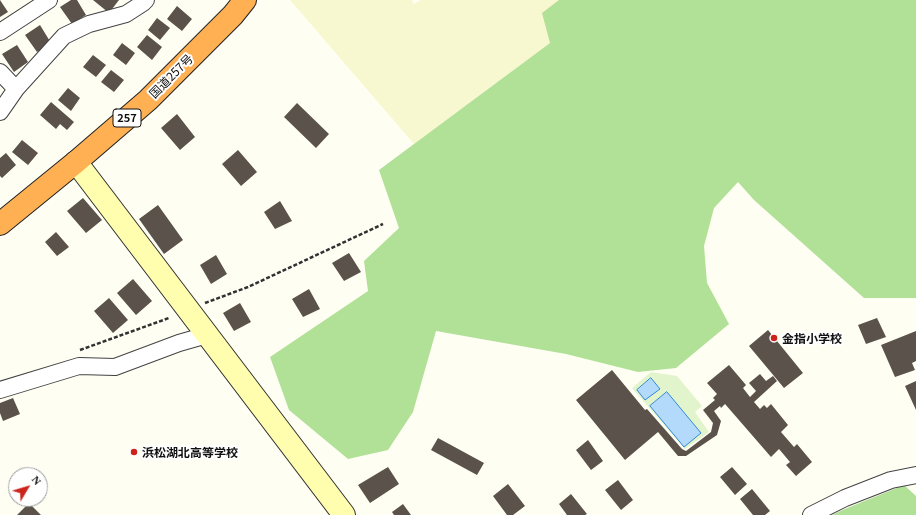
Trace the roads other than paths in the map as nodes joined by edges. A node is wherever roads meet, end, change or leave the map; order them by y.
1 (49, 0) edge
2 (146, 0) edge
3 (245, 0) edge
4 (0, 32) edge
5 (0, 72) edge
6 (16, 89) junction
7 (0, 112) edge
8 (76, 162) junction
9 (0, 224) edge
10 (207, 335) junction
11 (0, 390) edge
12 (916, 475) edge
13 (344, 515) edge
14 (812, 515) edge

1 - 4 street
2 - 6 street
3 - 8 highway, 国道257号 / 257
5 - 6 street
6 - 7 street
8 - 9 highway, 国道257号 / 257
8 - 10 street
10 - 11 street
10 - 13 street
12 - 14 street

